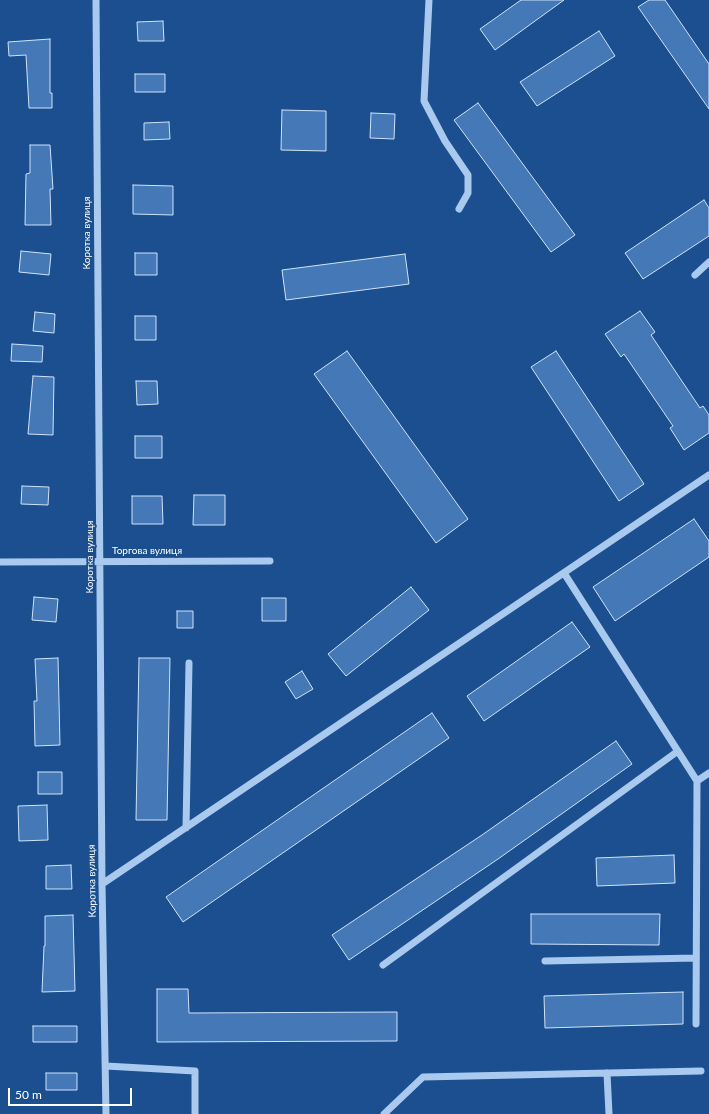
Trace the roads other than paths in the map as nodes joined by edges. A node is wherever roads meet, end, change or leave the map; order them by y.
1 (96, 0) edge
2 (429, 0) edge
3 (459, 210) dead end
4 (709, 262) edge
5 (695, 275) dead end
6 (709, 475) edge
7 (100, 561) junction
8 (270, 561) dead end
9 (0, 562) edge
10 (564, 573) junction
11 (189, 663) dead end
12 (678, 751) junction
13 (709, 772) edge
14 (697, 781) junction
15 (186, 828) junction
16 (102, 884) junction
17 (696, 958) junction
18 (545, 961) dead end
19 (383, 965) dead end
20 (696, 1024) dead end
21 (106, 1066) junction
22 (701, 1071) dead end
23 (607, 1073) junction
24 (106, 1114) edge
25 (195, 1114) edge
26 (384, 1114) edge
27 (609, 1114) edge

1 - 7 street, Коротка вулиця
2 - 3 street
4 - 5 street
6 - 10 street
7 - 8 street, Торгова вулиця
7 - 9 street, Торгова вулиця
7 - 16 street, Коротка вулиця
10 - 12 street
10 - 15 street
11 - 15 street
12 - 14 street
12 - 19 street
13 - 14 street
14 - 17 street
15 - 16 street
16 - 21 street, Коротка вулиця
17 - 18 street
17 - 20 street
21 - 24 street, Коротка вулиця
21 - 25 street
22 - 23 street
23 - 26 street
23 - 27 street

